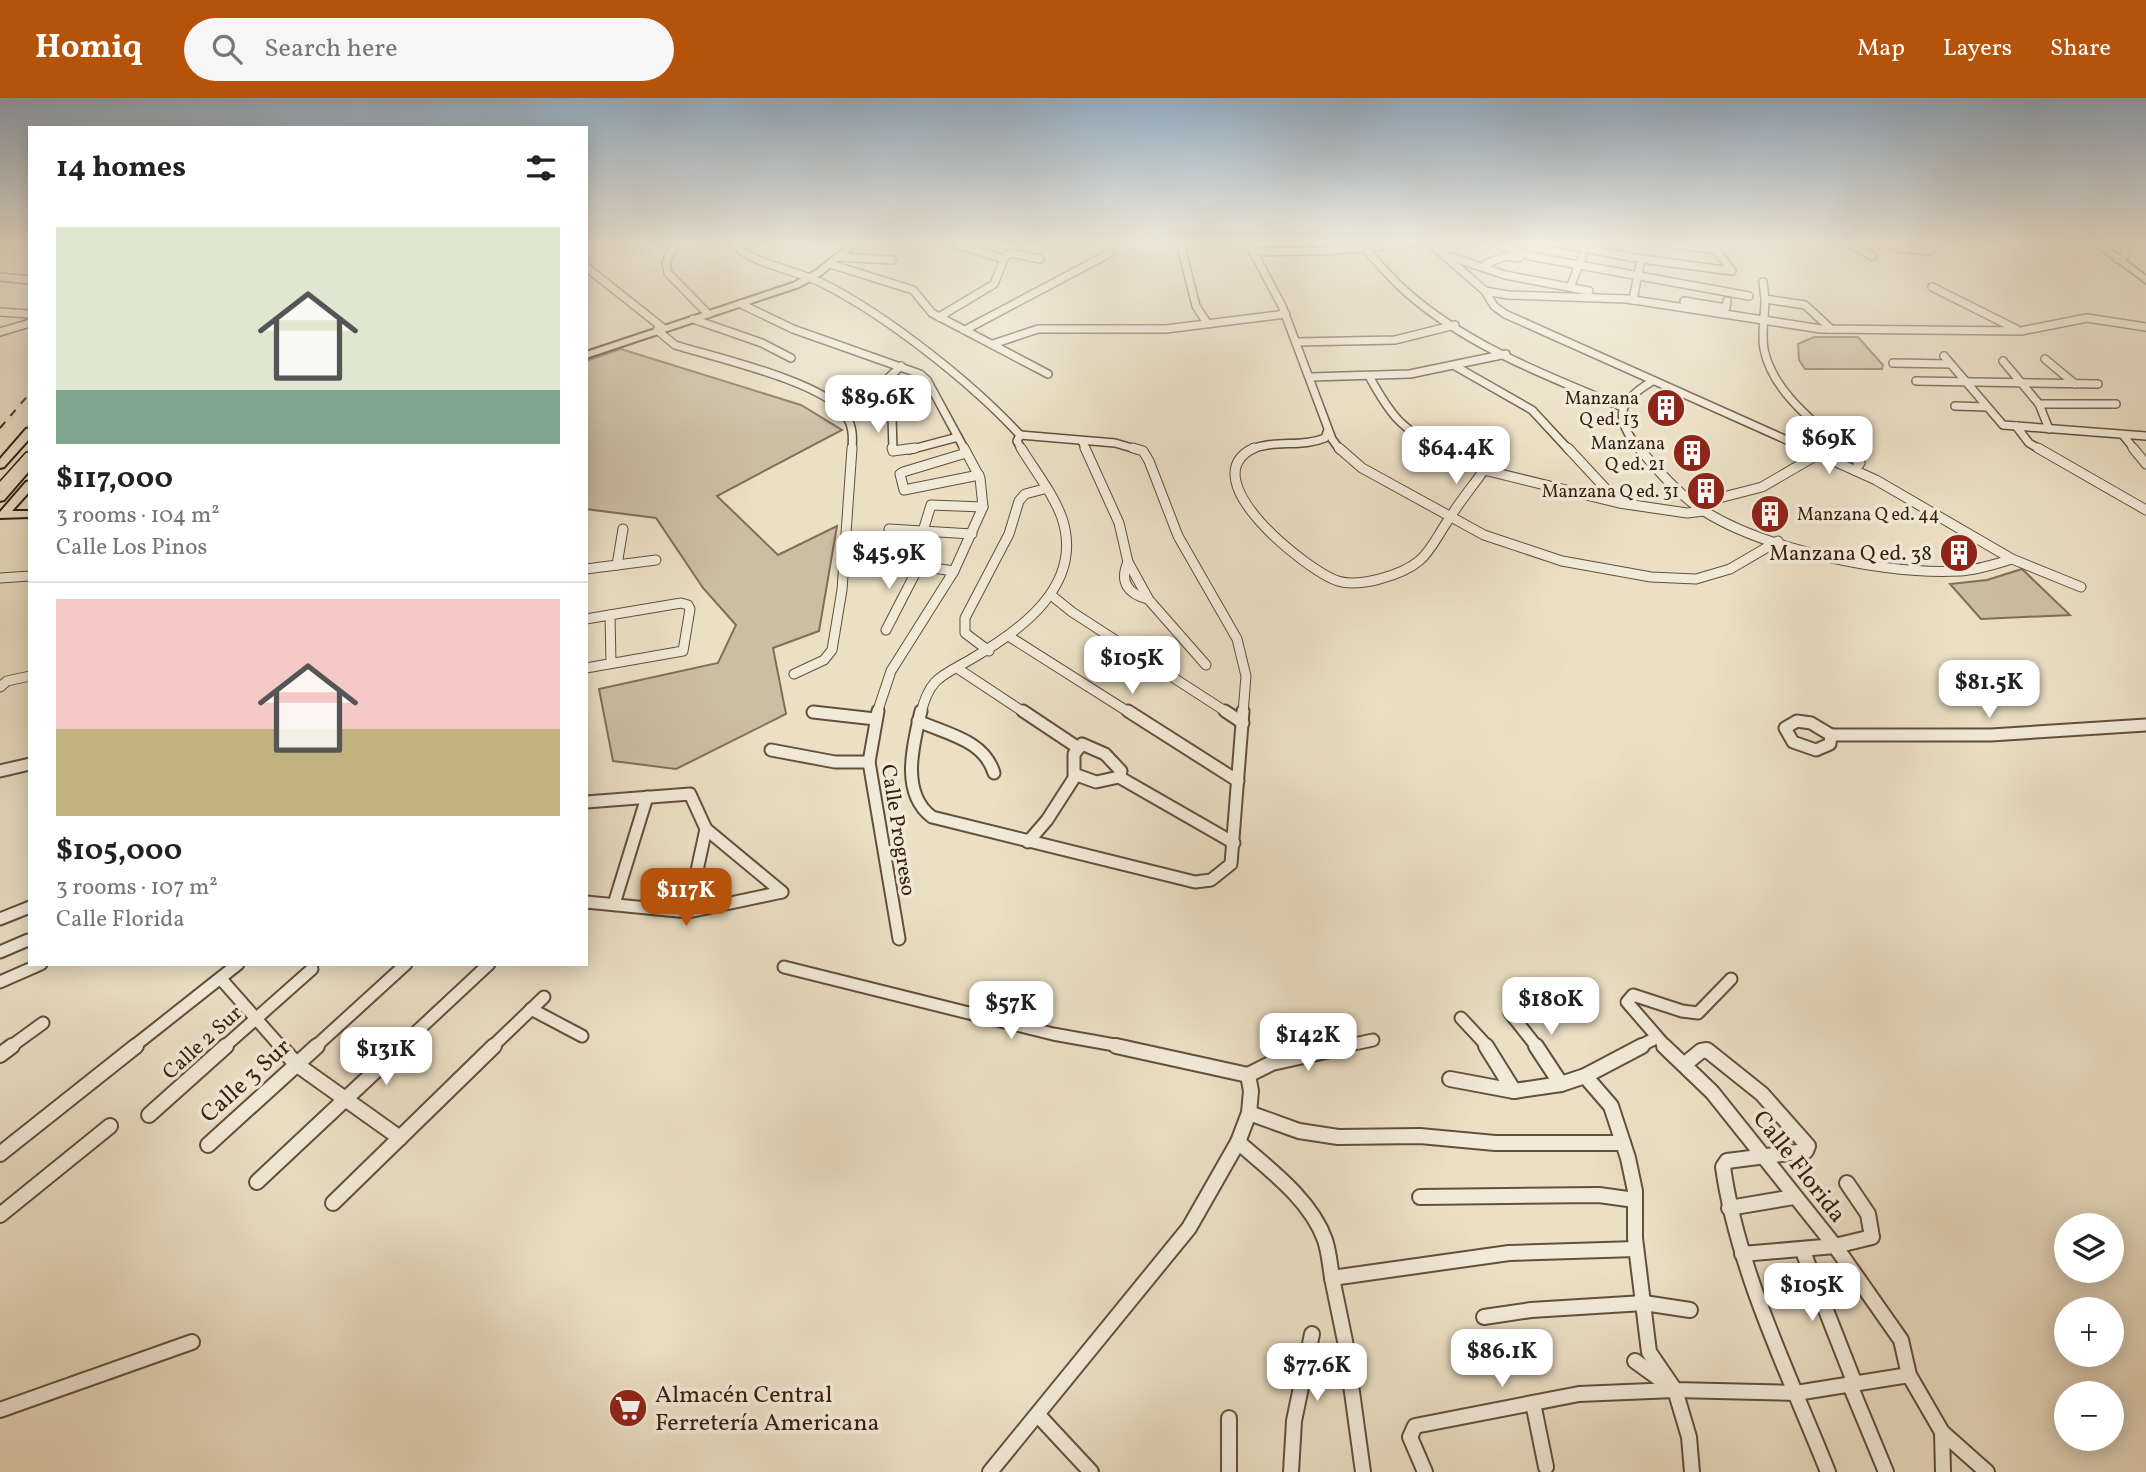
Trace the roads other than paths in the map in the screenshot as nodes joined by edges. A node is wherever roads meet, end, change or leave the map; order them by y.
1 (633, 306) edge
2 (700, 306) edge
3 (734, 306) edge
4 (745, 306) edge
5 (856, 306) edge
6 (925, 306) edge
7 (957, 306) edge
8 (1010, 306) edge
9 (1196, 306) edge
10 (1282, 306) edge
11 (1427, 306) edge
12 (1494, 306) edge
13 (1510, 306) edge
14 (1693, 306) edge
15 (1706, 306) edge
16 (1726, 306) edge
17 (1765, 306) edge
18 (1806, 306) edge
19 (1971, 306) edge
20 (0, 312) edge
21 (28, 314) edge
22 (708, 314) junction
23 (1286, 314) junction
24 (939, 317) junction
25 (1513, 317) junction
26 (693, 319) junction
27 (1766, 322) junction
28 (1207, 323) junction
29 (28, 324) edge
30 (1455, 325) junction
31 (2146, 327) edge
32 (660, 329) junction
33 (1830, 329) junction
34 (965, 330) junction
35 (2021, 331) junction
36 (0, 332) edge
37 (1296, 342) junction
38 (993, 344) junction
39 (588, 354) edge
40 (1506, 354) junction
41 (1944, 356) dead end
42 (791, 358) dead end
43 (2045, 359) dead end
44 (2003, 361) dead end
45 (1893, 363) dead end
46 (1950, 364) junction
47 (901, 366) junction
48 (1455, 366) junction
49 (1048, 374) dead end
50 (1369, 376) junction
51 (1310, 377) junction
52 (1916, 381) dead end
53 (1651, 382) junction
54 (1966, 383) junction
55 (2023, 384) junction
56 (2075, 384) junction
57 (2098, 384) dead end
58 (2039, 404) junction
59 (2116, 404) dead end
60 (1955, 406) dead end
61 (1622, 407) junction
62 (1987, 407) junction
63 (2016, 426) junction
64 (2049, 429) junction
65 (1328, 430) junction
66 (28, 433) edge
67 (1020, 435) junction
68 (2123, 435) junction
69 (2146, 436) edge
70 (958, 437) junction
71 (1082, 441) junction
72 (28, 443) edge
73 (967, 453) junction
74 (1816, 455) junction
75 (28, 457) edge
76 (2146, 464) edge
77 (0, 465) edge
78 (28, 465) edge
79 (1484, 470) junction
80 (1855, 470) junction
81 (979, 475) junction
82 (2, 482) edge
83 (28, 488) edge
84 (28, 489) edge
85 (1045, 489) junction
86 (0, 498) edge
87 (1619, 503) junction
88 (15, 506) junction
89 (983, 507) junction
90 (1700, 508) junction
91 (2146, 510) edge
92 (28, 514) edge
93 (28, 515) edge
94 (1452, 518) junction
95 (2, 521) edge
96 (623, 529) dead end
97 (890, 529) dead end
98 (923, 531) junction
99 (972, 534) junction
100 (1778, 541) junction
101 (2012, 559) junction
102 (656, 560) dead end
103 (617, 565) junction
104 (588, 569) edge
105 (954, 570) junction
106 (28, 576) edge
107 (0, 578) edge
108 (2081, 587) dead end
109 (1051, 595) junction
110 (610, 615) junction
111 (588, 619) edge
112 (886, 631) dead end
113 (1010, 637) junction
114 (989, 651) junction
115 (611, 663) junction
116 (1206, 665) dead end
117 (588, 668) edge
118 (957, 668) junction
119 (794, 674) dead end
120 (28, 677) edge
121 (4, 684) edge
122 (813, 712) dead end
123 (875, 719) junction
124 (918, 721) junction
125 (1243, 723) junction
126 (2146, 725) edge
127 (1831, 735) dead end
128 (1077, 747) junction
129 (771, 750) dead end
130 (869, 762) junction
131 (28, 764) edge
132 (0, 771) edge
133 (994, 773) dead end
134 (1076, 775) junction
135 (1119, 776) junction
136 (1238, 781) junction
137 (647, 797) junction
138 (588, 802) edge
139 (706, 829) junction
140 (1028, 842) junction
141 (1234, 843) junction
142 (588, 902) edge
143 (614, 904) junction
144 (28, 908) edge
145 (688, 912) junction
146 (0, 919) edge
147 (899, 939) dead end
148 (28, 940) dead end
149 (0, 952) edge
150 (36, 966) edge
151 (236, 966) edge
152 (403, 966) edge
153 (487, 966) edge
154 (784, 967) dead end
155 (312, 969) dead end
156 (221, 979) junction
157 (1731, 979) dead end
158 (0, 982) edge
159 (544, 997) dead end
160 (531, 1009) junction
161 (1510, 1013) dead end
162 (1461, 1018) dead end
163 (256, 1019) junction
164 (43, 1023) dead end
165 (582, 1036) dead end
166 (1656, 1038) junction
167 (1373, 1040) dead end
168 (0, 1055) edge
169 (296, 1064) junction
170 (1685, 1064) junction
171 (1248, 1075) junction
172 (1586, 1076) junction
173 (1450, 1079) dead end
174 (1561, 1084) junction
175 (1514, 1091) junction
176 (347, 1100) junction
177 (1250, 1112) junction
178 (149, 1115) dead end
179 (110, 1126) dead end
180 (400, 1138) junction
181 (1238, 1142) junction
182 (1623, 1143) junction
183 (208, 1145) dead end
184 (0, 1154) edge
185 (1765, 1157) junction
186 (257, 1182) dead end
187 (1847, 1183) dead end
188 (1420, 1197) dead end
189 (1794, 1197) junction
190 (1635, 1200) junction
191 (333, 1203) dead end
192 (1729, 1208) junction
193 (0, 1215) edge
194 (1835, 1246) junction
195 (1636, 1249) junction
196 (1802, 1249) junction
197 (1742, 1254) junction
198 (1332, 1278) junction
199 (1644, 1303) junction
200 (1690, 1310) dead end
201 (1484, 1317) dead end
202 (1312, 1334) dead end
203 (192, 1342) dead end
204 (1635, 1361) dead end
205 (1909, 1376) junction
206 (1852, 1385) junction
207 (1675, 1390) junction
208 (1796, 1393) junction
209 (1533, 1403) junction
210 (0, 1410) edge
211 (1038, 1415) junction
212 (1228, 1419) dead end
213 (1942, 1432) junction
214 (1546, 1467) dead end
215 (990, 1472) edge
216 (1091, 1472) edge
217 (1229, 1472) edge
218 (1292, 1472) edge
219 (1363, 1472) edge
220 (1425, 1472) edge
221 (1692, 1472) edge
222 (1828, 1472) edge
223 (1886, 1472) edge
224 (1943, 1472) edge
225 (1987, 1472) edge

1 - 32 street
2 - 22 street
3 - 22 main road
4 - 47 street, Calle Progreso
5 - 67 street
6 - 24 street
7 - 24 street
8 - 34 street
9 - 28 street
10 - 23 street
11 - 30 street
12 - 25 street
13 - 25 street
14 - 27 street
15 - 16 street
17 - 27 street
18 - 33 street
19 - 35 street
20 - 21 street
22 - 26 main road
23 - 28 street
23 - 37 street
24 - 34 street
25 - 53 street
26 - 32 main road
26 - 42 street
27 - 33 street
27 - 80 street
28 - 38 street
29 - 36 street
30 - 37 street
30 - 40 street
31 - 35 street
32 - 39 main road
32 - 119 street
33 - 35 street
34 - 38 street
37 - 51 street
38 - 49 street
40 - 48 street
40 - 61 street
41 - 46 street
43 - 56 street
44 - 55 street
45 - 46 street
46 - 54 street
47 - 70 street, Calle Progreso
47 - 70 street
48 - 50 street
48 - 87 street
50 - 51 street
50 - 79 street
51 - 65 street
52 - 54 street
53 - 61 street
53 - 74 street
54 - 55 street
54 - 62 street
55 - 56 street
55 - 58 street
56 - 57 street
58 - 59 street
58 - 64 street
60 - 62 street
61 - 90 street
62 - 63 street
63 - 64 street
63 - 91 street
64 - 68 street
65 - 94 street
65 - 94 street
66 - 77 main road
67 - 71 street
67 - 85 street
68 - 69 street
68 - 76 street
70 - 73 street, Calle Progreso
71 - 116 street
71 - 125 street
72 - 82 highway
73 - 81 street, Calle Progreso
73 - 81 street
74 - 80 street
74 - 90 street
75 - 82 highway
78 - 86 main road
79 - 87 street
79 - 94 street
80 - 101 street
81 - 89 street, Calle Progreso
83 - 95 main road
84 - 88 main road
85 - 109 street
85 - 114 street
87 - 90 street
88 - 92 main road
88 - 95 main road
89 - 98 street
89 - 99 street, Calle Progreso
90 - 100 street
93 - 95 main road
94 - 100 street
96 - 103 street
97 - 98 street
98 - 99 street
99 - 105 street, Calle Progreso
100 - 101 street
101 - 108 street
102 - 103 street
103 - 104 street
105 - 112 street
105 - 123 street, Calle Progreso
106 - 107 street
109 - 113 street
109 - 125 street
110 - 111 street
110 - 115 street
110 - 115 street
113 - 114 street
113 - 136 street
114 - 118 street
115 - 117 street
118 - 124 street
118 - 128 street
120 - 121 street
122 - 123 street
123 - 130 street, Calle Progreso
124 - 133 street
124 - 140 street
125 - 136 street
126 - 127 street
128 - 134 street
128 - 135 street
129 - 130 street
130 - 147 street, Calle Progreso
131 - 132 street
134 - 135 street
134 - 140 street
135 - 141 street
136 - 141 street
137 - 138 street
137 - 139 street
137 - 143 street
139 - 145 street
139 - 145 street
140 - 141 street
142 - 143 street
143 - 145 street
144 - 146 street
148 - 149 street
150 - 158 street
151 - 156 street
152 - 169 street, Calle 3 Sur
153 - 176 street
154 - 171 street
155 - 163 street, Calle 2 Sur
156 - 163 street
156 - 184 street
157 - 166 street, Calle Florida
159 - 160 street
160 - 165 street
160 - 180 street
161 - 174 street
162 - 175 street
163 - 169 street
163 - 178 street, Calle 2 Sur
164 - 168 street
166 - 170 street, Calle Florida
166 - 172 street
167 - 171 street
169 - 176 street
169 - 183 street, Calle 3 Sur
170 - 185 street, Calle Florida
170 - 185 street
171 - 177 street
172 - 174 street
172 - 182 street
173 - 175 street
174 - 175 street
176 - 180 street
176 - 186 street
177 - 181 street
177 - 182 street
179 - 193 street
180 - 191 street
181 - 198 street
181 - 211 street
182 - 190 street
185 - 189 street, Calle Florida
185 - 192 street
187 - 194 street
188 - 190 street
189 - 192 street
189 - 194 street, Calle Florida
190 - 195 street
192 - 197 street
194 - 196 street
194 - 205 street, Calle Florida
195 - 198 street
195 - 199 street
196 - 197 street
196 - 206 street
197 - 208 street
198 - 219 street
199 - 200 street
199 - 201 street
199 - 207 street
202 - 218 street
203 - 210 street
204 - 207 street
205 - 206 street
205 - 213 street, Calle Florida
206 - 208 street
206 - 223 street
207 - 208 street
207 - 209 street
207 - 221 street
208 - 222 street
209 - 214 street
209 - 220 street
211 - 215 street
211 - 216 street
212 - 217 street
213 - 224 street
213 - 225 street, Calle Florida

